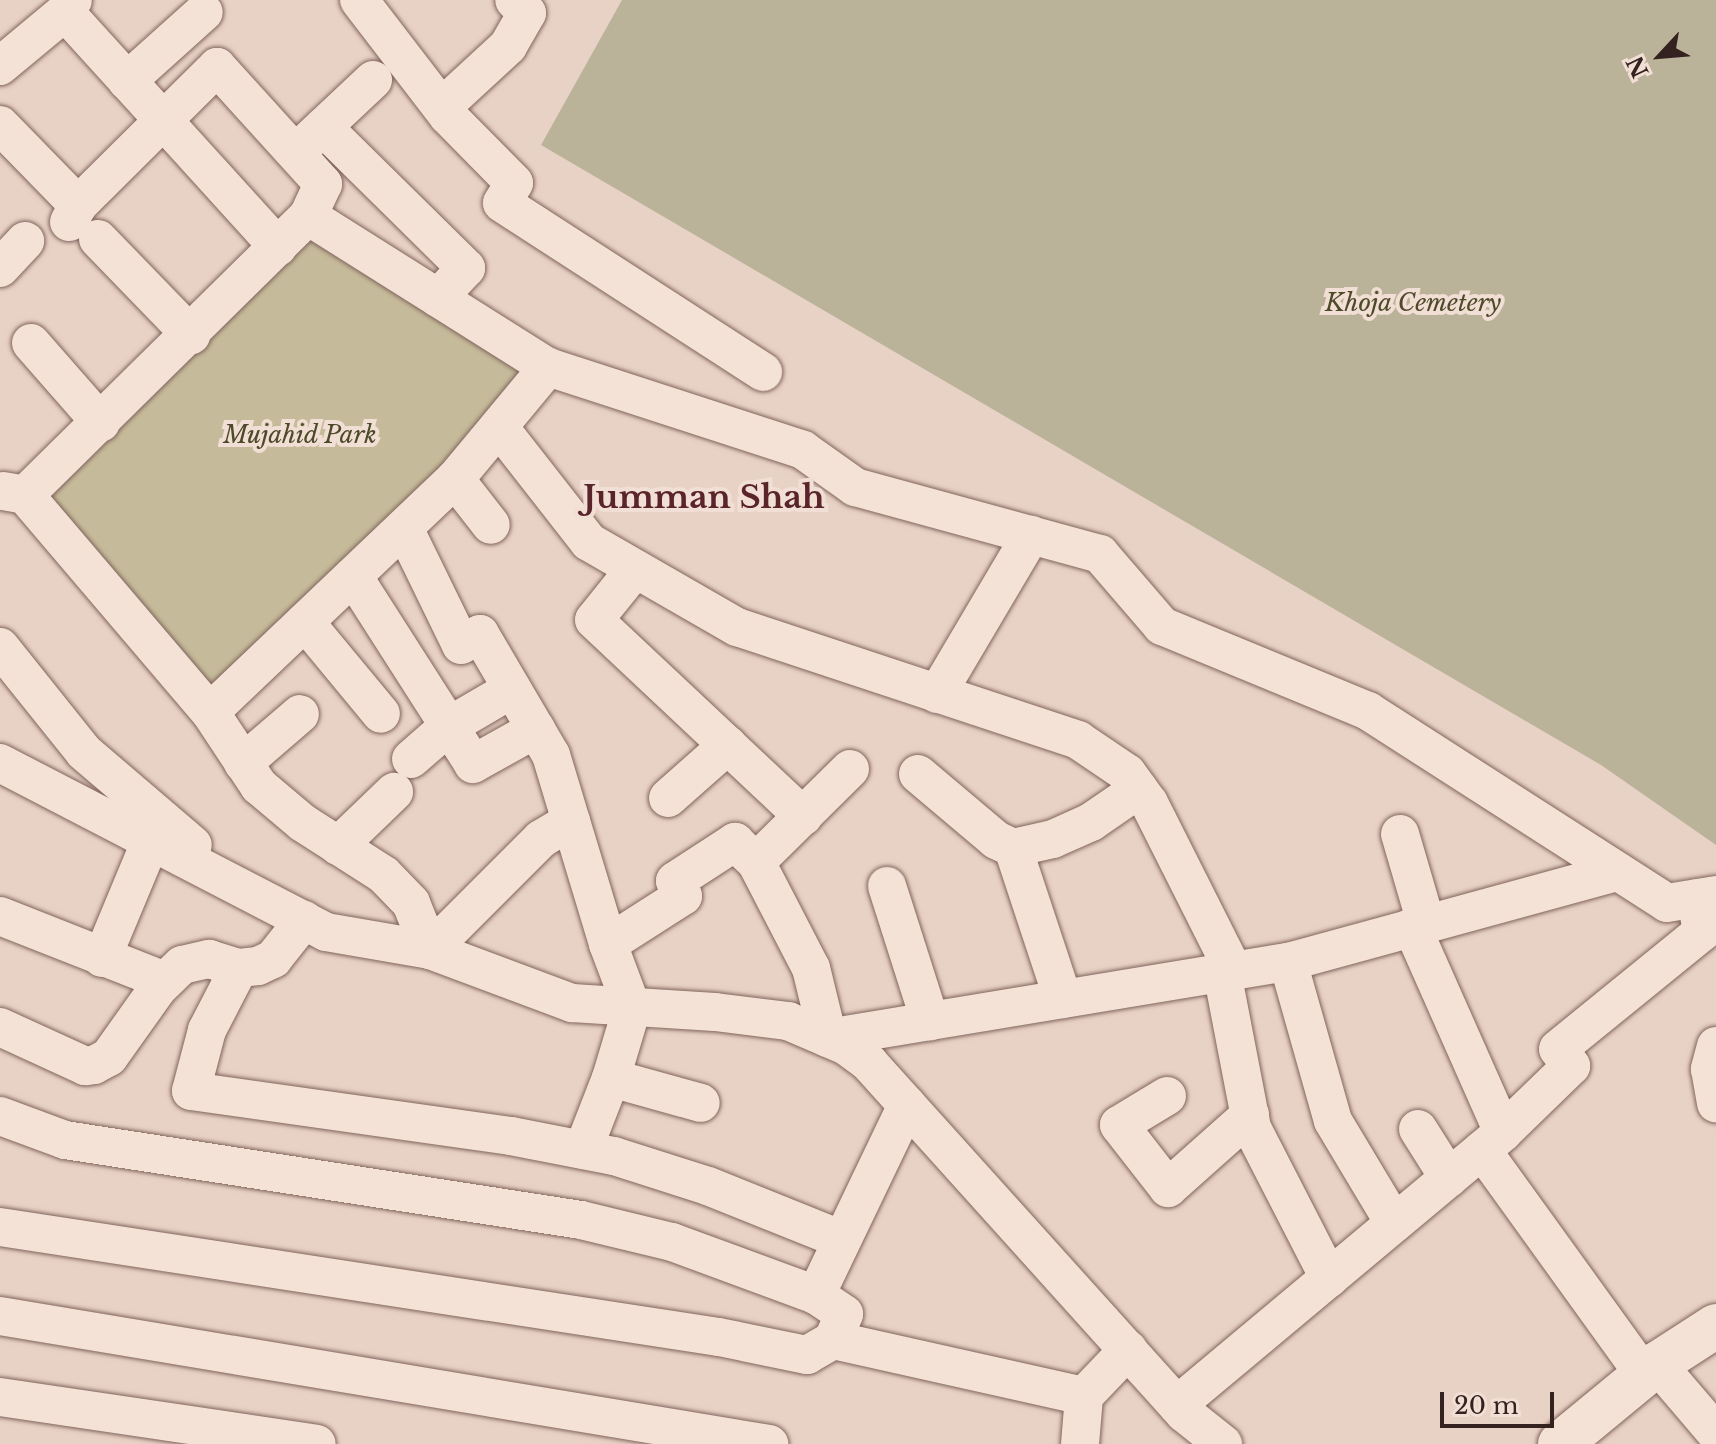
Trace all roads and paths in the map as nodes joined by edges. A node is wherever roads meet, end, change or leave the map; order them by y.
1 (359, 0) edge
2 (517, 1) edge
3 (57, 8) edge
4 (204, 12) dead end
5 (0, 66) edge
6 (373, 80) dead end
7 (127, 81) junction
8 (442, 107) junction
9 (165, 122) junction
10 (0, 125) edge
11 (323, 127) junction
12 (295, 153) junction
13 (308, 216) junction
14 (82, 222) junction
15 (278, 247) junction
16 (438, 298) junction
17 (191, 335) junction
18 (31, 343) dead end
19 (548, 367) junction
20 (763, 372) dead end
21 (101, 423) junction
22 (499, 427) junction
23 (455, 479) junction
24 (13, 493) edge
25 (491, 525) dead end
26 (404, 528) junction
27 (1031, 535) junction
28 (635, 569) junction
29 (353, 576) junction
30 (305, 622) junction
31 (0, 647) edge
32 (512, 689) junction
33 (937, 694) junction
34 (210, 712) junction
35 (300, 714) dead end
36 (381, 714) dead end
37 (449, 726) junction
38 (536, 729) junction
39 (728, 745) junction
40 (0, 763) edge
41 (243, 763) junction
42 (850, 769) dead end
43 (918, 774) dead end
44 (1139, 789) junction
45 (668, 798) dead end
46 (803, 816) junction
47 (571, 821) junction
48 (1400, 834) dead end
49 (151, 840) junction
50 (338, 846) junction
51 (1013, 848) junction
52 (756, 862) junction
53 (1618, 872) junction
54 (887, 886) dead end
55 (245, 890) junction
56 (1706, 897) edge
57 (0, 916) edge
58 (304, 920) junction
59 (1419, 925) junction
60 (608, 944) junction
61 (430, 950) junction
62 (102, 958) junction
63 (1288, 962) junction
64 (239, 968) junction
65 (1228, 971) junction
66 (165, 981) junction
67 (1063, 999) junction
68 (632, 1008) junction
69 (930, 1021) junction
70 (0, 1027) edge
71 (828, 1038) junction
72 (1716, 1046) edge
73 (611, 1078) junction
74 (1167, 1096) dead end
75 (701, 1103) dead end
76 (1716, 1103) edge
77 (907, 1105) junction
78 (1250, 1115) junction
79 (0, 1116) edge
80 (1418, 1129) dead end
81 (1493, 1141) junction
82 (583, 1150) junction
83 (1449, 1178) junction
84 (1394, 1223) junction
85 (0, 1227) edge
86 (842, 1240) junction
87 (1329, 1278) junction
88 (816, 1295) junction
89 (0, 1316) edge
90 (1716, 1326) edge
91 (833, 1340) junction
92 (1128, 1350) junction
93 (1650, 1369) junction
94 (1084, 1396) junction
95 (0, 1397) edge
96 (1177, 1405) junction
97 (1716, 1433) edge
98 (1578, 1439) edge
99 (317, 1444) edge
100 (769, 1444) edge
101 (1080, 1444) edge
102 (1223, 1444) edge

1 - 8 street
2 - 8 street
3 - 5 street
3 - 7 street
4 - 7 street
6 - 11 street
7 - 9 street
8 - 20 street
9 - 12 street
9 - 14 street
9 - 15 street
10 - 14 street
11 - 12 street
11 - 16 street
12 - 13 street
13 - 15 street
13 - 16 street
14 - 17 street
15 - 17 street
16 - 19 street
17 - 21 street
18 - 21 street
19 - 22 street
19 - 27 street
21 - 24 street
22 - 23 street
22 - 28 street
23 - 25 street
23 - 26 street
24 - 34 street
26 - 29 street
26 - 32 street
27 - 33 street
27 - 53 street
28 - 33 street
28 - 39 street
29 - 30 street
29 - 37 street
30 - 34 street
30 - 36 street
31 - 55 street
32 - 37 street
32 - 38 street
33 - 44 street
34 - 41 street
35 - 41 street
37 - 38 street
37 - 50 street
38 - 47 street
39 - 45 street
39 - 46 street
40 - 49 street
41 - 50 street
42 - 46 street
43 - 51 street
44 - 51 street
44 - 65 street
46 - 52 street
47 - 60 street
47 - 61 street
48 - 59 street
49 - 55 street
49 - 62 street
50 - 61 street
51 - 67 street
52 - 60 street
52 - 71 street
53 - 56 street
53 - 59 street
54 - 69 street
55 - 58 street
56 - 81 street
57 - 62 street
58 - 61 street
58 - 64 street
59 - 63 street
59 - 81 street
60 - 68 street
61 - 68 street
62 - 66 street
63 - 65 street
63 - 84 street
64 - 66 street
64 - 82 street
65 - 67 street
65 - 78 street
66 - 70 street
67 - 69 street
68 - 71 street
68 - 73 street
69 - 71 street
71 - 77 street
72 - 76 street
73 - 75 street
73 - 82 street
74 - 78 street
77 - 86 street
77 - 92 street
78 - 87 street
79 - 88 street
80 - 83 street
81 - 83 street
81 - 93 street
82 - 86 street
83 - 84 street
84 - 87 street
85 - 91 street
86 - 88 street
87 - 96 street
88 - 91 street
89 - 100 street
90 - 93 street
91 - 94 street
92 - 94 street
92 - 96 street
93 - 97 street
93 - 98 street
94 - 101 street
95 - 99 street
96 - 102 street

